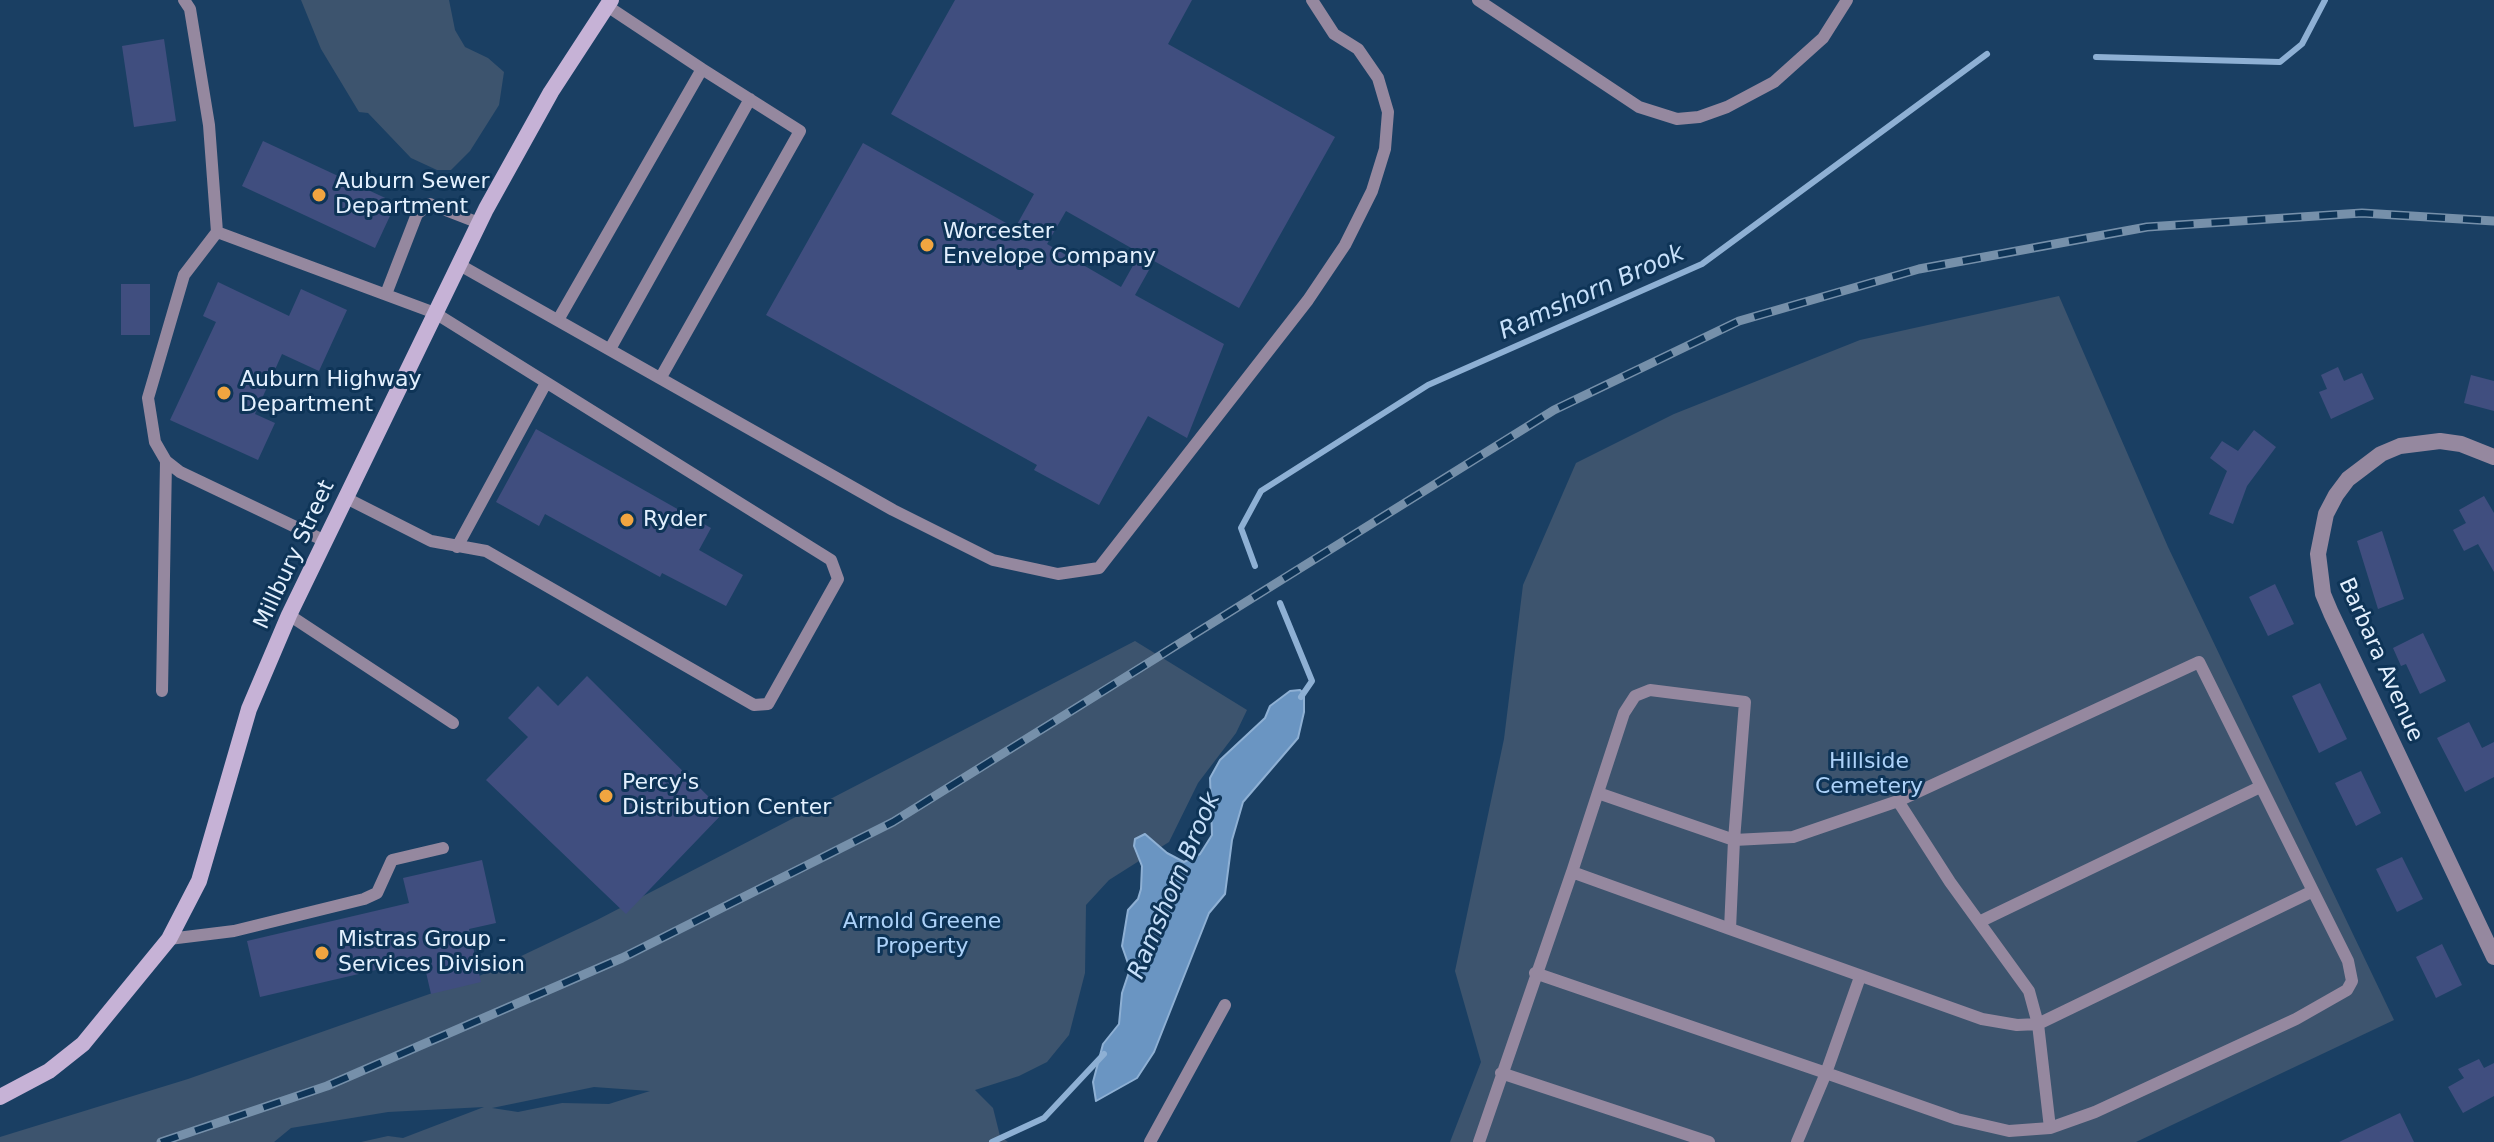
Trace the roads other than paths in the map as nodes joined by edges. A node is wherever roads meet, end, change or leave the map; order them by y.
1 (184, 0) edge
2 (1312, 0) edge
3 (1478, 0) edge
4 (1847, 0) edge
5 (609, 3) edge
6 (702, 69) junction
7 (750, 99) junction
8 (479, 223) junction
9 (217, 232) junction
10 (458, 264) junction
11 (386, 294) junction
12 (435, 313) junction
13 (558, 320) junction
14 (610, 349) junction
15 (661, 377) junction
16 (546, 383) junction
17 (2494, 457) edge
18 (166, 461) junction
19 (346, 498) junction
20 (325, 541) junction
21 (457, 547) junction
22 (289, 615) junction
23 (162, 691) dead end
24 (453, 723) dead end
25 (2260, 787) junction
26 (1598, 793) junction
27 (1898, 801) junction
28 (1734, 840) junction
29 (443, 848) dead end
30 (1572, 872) junction
31 (2313, 891) junction
32 (1979, 922) junction
33 (1730, 929) junction
34 (169, 939) junction
35 (2494, 957) edge
36 (1535, 973) junction
37 (1860, 977) junction
38 (1225, 1005) dead end
39 (2038, 1024) junction
40 (1501, 1073) junction
41 (1826, 1073) junction
42 (0, 1097) edge
43 (2050, 1128) junction
44 (1150, 1142) edge
45 (1479, 1142) edge
46 (1709, 1142) edge
47 (1797, 1142) edge

1 - 9 lane
2 - 15 lane
3 - 4 lane
5 - 6 lane
5 - 8 street, Millbury Street
6 - 7 lane
6 - 13 lane
7 - 14 lane
7 - 15 lane
8 - 10 street, Millbury Street
8 - 11 lane
9 - 11 lane
9 - 18 lane
10 - 12 street, Millbury Street
10 - 13 lane
11 - 12 lane
12 - 16 lane
12 - 19 street, Millbury Street
13 - 14 lane
14 - 15 lane
16 - 21 lane
16 - 21 lane
17 - 35 street, Barbara Avenue
18 - 20 lane
18 - 23 lane
19 - 20 street, Millbury Street
19 - 21 lane
20 - 22 street, Millbury Street
22 - 24 lane
22 - 34 street, Millbury Street
25 - 27 lane
25 - 31 lane
25 - 32 lane
26 - 28 lane
26 - 28 lane
26 - 30 lane
27 - 28 lane
27 - 32 lane
28 - 33 lane
29 - 34 lane
30 - 33 lane
30 - 36 lane
31 - 39 lane
31 - 43 lane
32 - 39 lane
33 - 37 lane
34 - 42 street, Millbury Street
36 - 40 lane
36 - 41 lane
37 - 39 lane
37 - 41 lane
38 - 44 lane
39 - 43 lane
40 - 45 lane
40 - 46 lane
41 - 43 lane
41 - 47 lane

